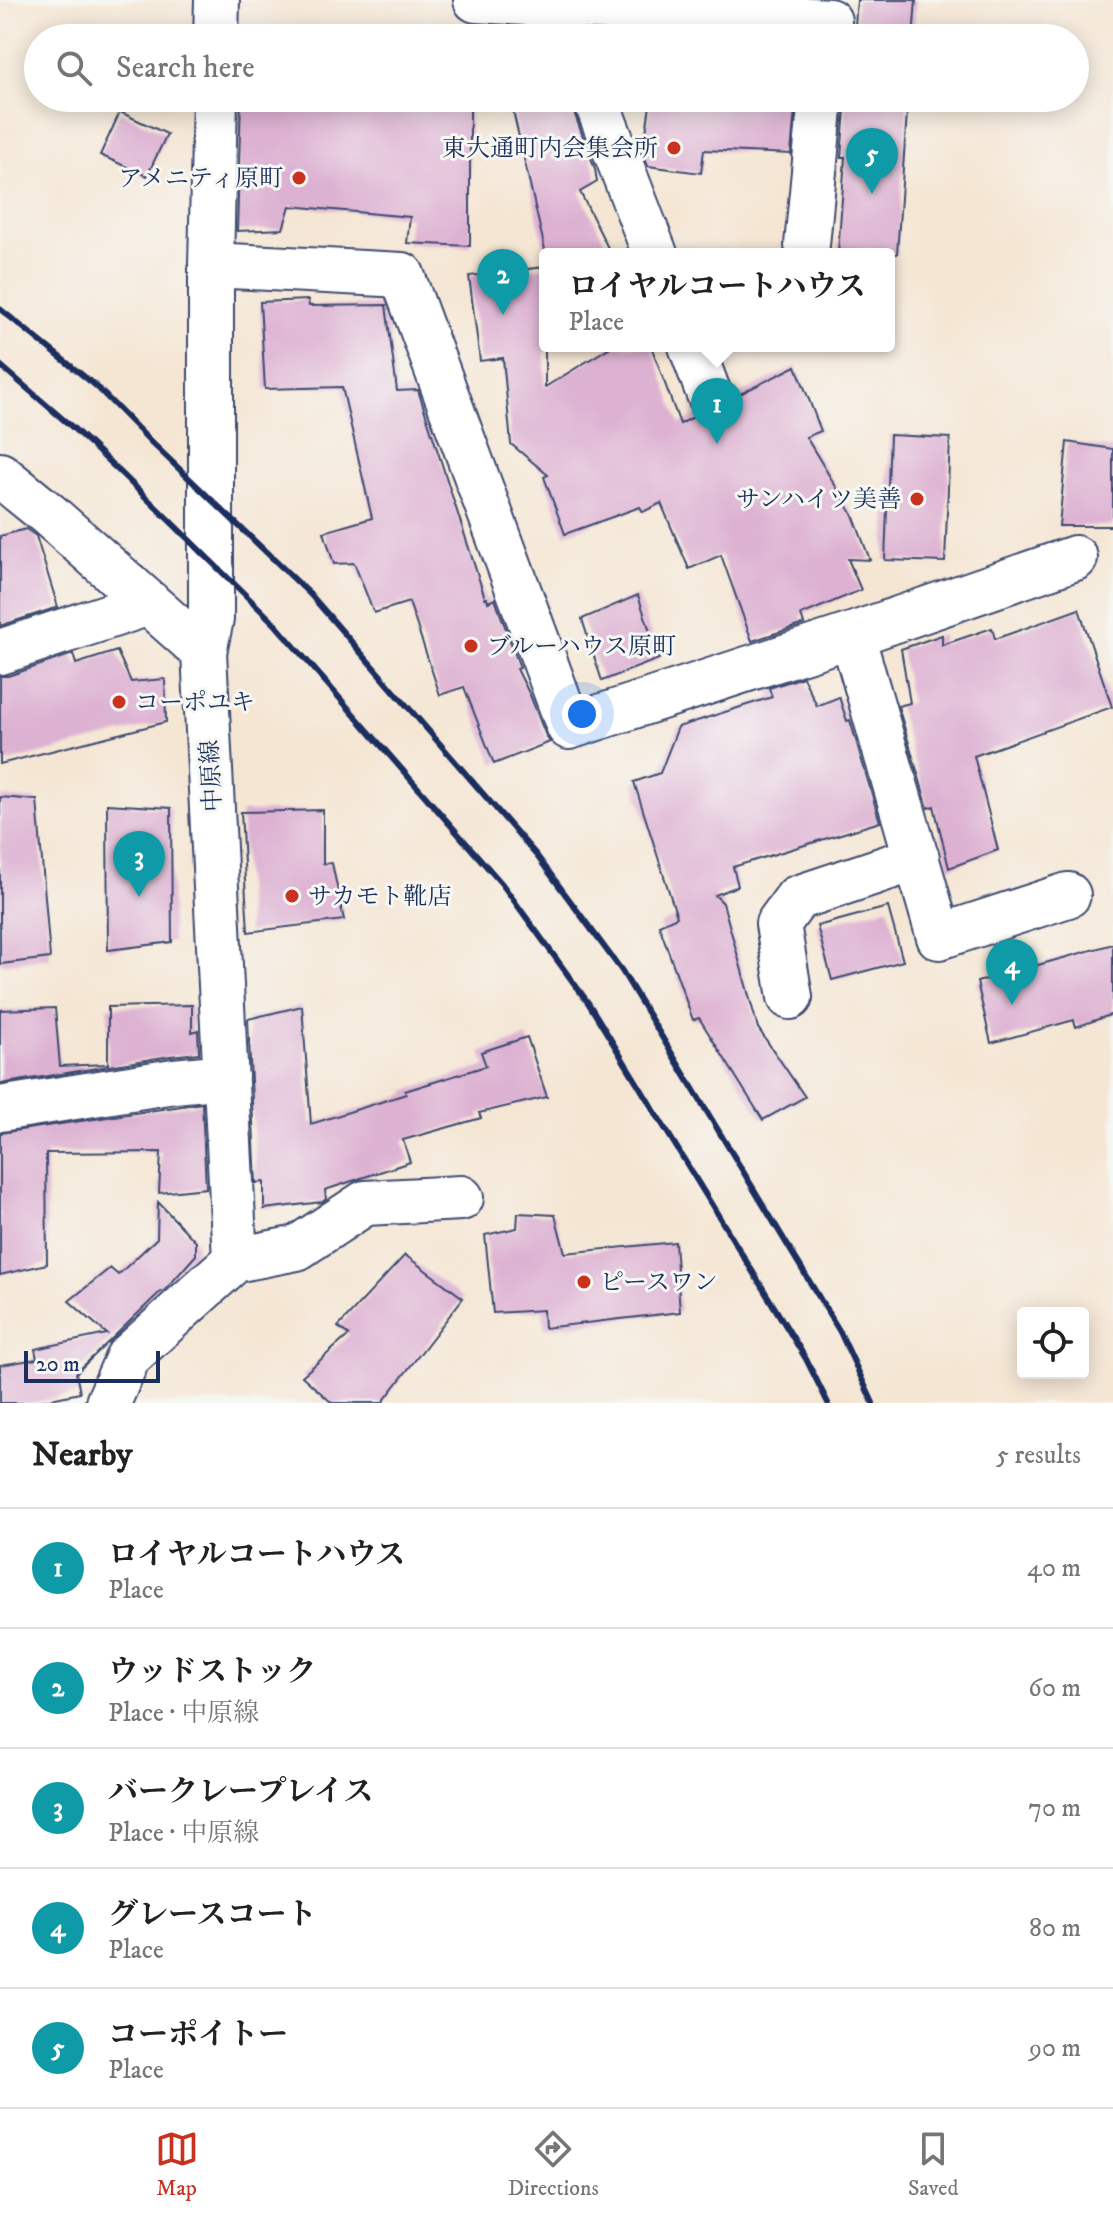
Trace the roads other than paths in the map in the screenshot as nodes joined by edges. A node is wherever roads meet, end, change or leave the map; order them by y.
1 (217, 0) edge
2 (476, 0) edge
3 (565, 21) edge
4 (216, 24) edge
5 (829, 24) edge
6 (215, 112) edge
7 (600, 112) edge
8 (820, 112) edge
9 (807, 245) dead end
10 (653, 248) edge
11 (211, 265) junction
12 (693, 352) edge
13 (709, 394) dead end
14 (0, 475) edge
15 (1075, 558) dead end
16 (149, 603) junction
17 (852, 635) junction
18 (0, 652) edge
19 (204, 652) junction
20 (917, 858) junction
21 (1068, 895) dead end
22 (790, 997) dead end
23 (226, 1076) junction
24 (0, 1109) edge
25 (461, 1198) dead end
26 (235, 1260) junction
27 (108, 1403) edge

1 - 4 street
2 - 3 street
3 - 5 street
6 - 11 street, 中原線
7 - 10 street
8 - 9 street
11 - 17 street
11 - 19 street, 中原線
12 - 13 street
14 - 16 street
15 - 17 street
16 - 18 street
16 - 19 street
17 - 20 street
19 - 23 street, 中原線
20 - 21 street
20 - 22 street
23 - 24 street
23 - 26 street, 中原線
25 - 26 street
26 - 27 street

